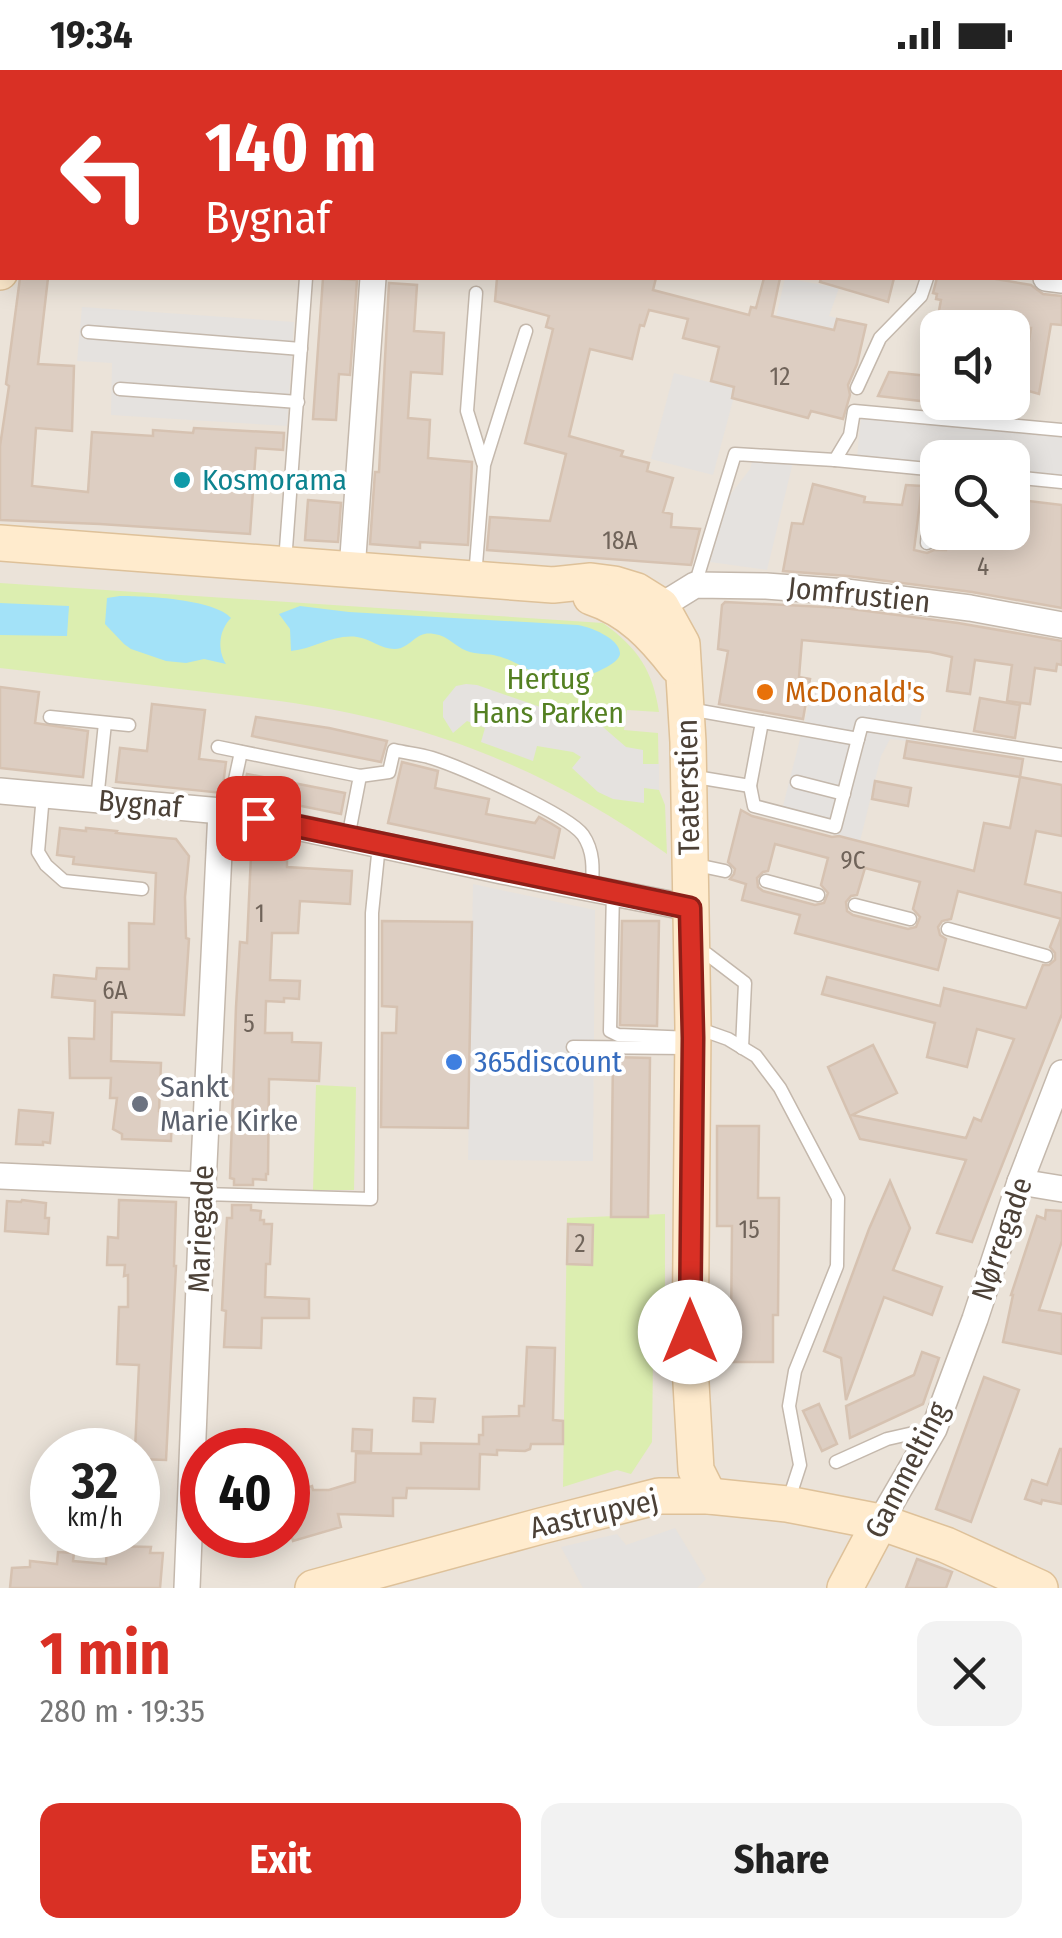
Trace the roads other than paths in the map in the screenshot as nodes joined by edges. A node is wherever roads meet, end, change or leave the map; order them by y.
1 (306, 280) edge
2 (373, 280) edge
3 (926, 280) edge
4 (476, 293) dead end
5 (526, 331) dead end
6 (88, 332) dead end
7 (301, 349) junction
8 (857, 388) dead end
9 (120, 389) dead end
10 (298, 402) junction
11 (1062, 430) edge
12 (835, 460) junction
13 (484, 465) junction
14 (920, 468) edge
15 (1030, 479) edge
16 (1062, 482) edge
17 (0, 543) edge
18 (285, 565) junction
19 (352, 570) junction
20 (475, 579) junction
21 (553, 585) junction
22 (695, 585) junction
23 (661, 606) junction
24 (1062, 624) edge
25 (685, 692) junction
26 (50, 717) dead end
27 (762, 722) junction
28 (106, 723) junction
29 (129, 725) dead end
30 (858, 739) junction
31 (218, 747) dead end
32 (241, 752) junction
33 (1062, 756) edge
34 (360, 776) junction
35 (688, 776) junction
36 (797, 782) dead end
37 (750, 786) junction
38 (0, 792) edge
39 (844, 794) junction
40 (42, 795) junction
41 (97, 800) junction
42 (225, 812) junction
43 (348, 838) junction
44 (379, 844) junction
45 (690, 864) junction
46 (726, 871) dead end
47 (766, 882) dead end
48 (142, 890) dead end
49 (602, 890) junction
50 (818, 895) dead end
51 (855, 904) dead end
52 (690, 908) junction
53 (910, 919) dead end
54 (948, 929) dead end
55 (691, 954) junction
56 (1046, 956) dead end
57 (693, 1038) junction
58 (573, 1047) dead end
59 (742, 1048) junction
60 (1062, 1072) edge
61 (0, 1176) edge
62 (1020, 1182) junction
63 (1062, 1189) edge
64 (203, 1190) junction
65 (962, 1349) joint
66 (934, 1429) junction
67 (836, 1462) dead end
68 (709, 1496) junction
69 (787, 1504) junction
70 (880, 1522) junction
71 (187, 1588) edge
72 (313, 1588) edge
73 (845, 1588) edge
74 (1040, 1588) edge

1 - 7 lane
2 - 19 street
3 - 8 lane
4 - 13 lane
5 - 13 lane
6 - 7 lane
7 - 10 lane
9 - 10 lane
10 - 18 lane
11 - 12 lane
12 - 14 lane
12 - 22 lane
13 - 20 lane
15 - 16 lane
17 - 18 street
18 - 19 street
19 - 20 street
20 - 21 street
21 - 23 street
21 - 25 street
22 - 23 street
22 - 24 street, Jomfrustien
23 - 25 street
25 - 27 lane
25 - 35 street, Teaterstien
26 - 28 lane
27 - 30 lane
27 - 37 lane
28 - 29 lane
28 - 41 lane
30 - 33 lane
30 - 39 lane
31 - 32 lane
32 - 34 lane
32 - 42 lane
34 - 43 lane
34 - 49 lane
35 - 37 lane
35 - 45 street, Teaterstien
36 - 39 lane
37 - 39 lane
38 - 40 street, Bygnaf
40 - 41 street, Bygnaf
40 - 48 lane
41 - 42 street, Bygnaf
42 - 43 street, Bygnaf
42 - 64 street, Mariegade
43 - 44 street, Bygnaf
44 - 49 street, Bygnaf
44 - 64 lane
45 - 46 lane
45 - 52 street, Teaterstien
47 - 50 lane
49 - 52 street, Bygnaf
49 - 57 lane
51 - 53 lane
52 - 55 street, Teaterstien
54 - 56 lane
55 - 57 street, Teaterstien
55 - 59 lane
57 - 58 lane
57 - 59 lane
57 - 68 street, Teaterstien
59 - 69 lane
60 - 62 street, Nørregade
61 - 64 street
62 - 63 street
62 - 65 street, Nørregade
64 - 71 street, Mariegade
65 - 66 street, Gammelting
66 - 67 lane
66 - 70 street, Gammelting
68 - 69 street, Aastrupvej
68 - 72 street, Aastrupvej
69 - 70 street, Aastrupvej
70 - 73 street, Gammelting
70 - 74 street, Aastrupvej

